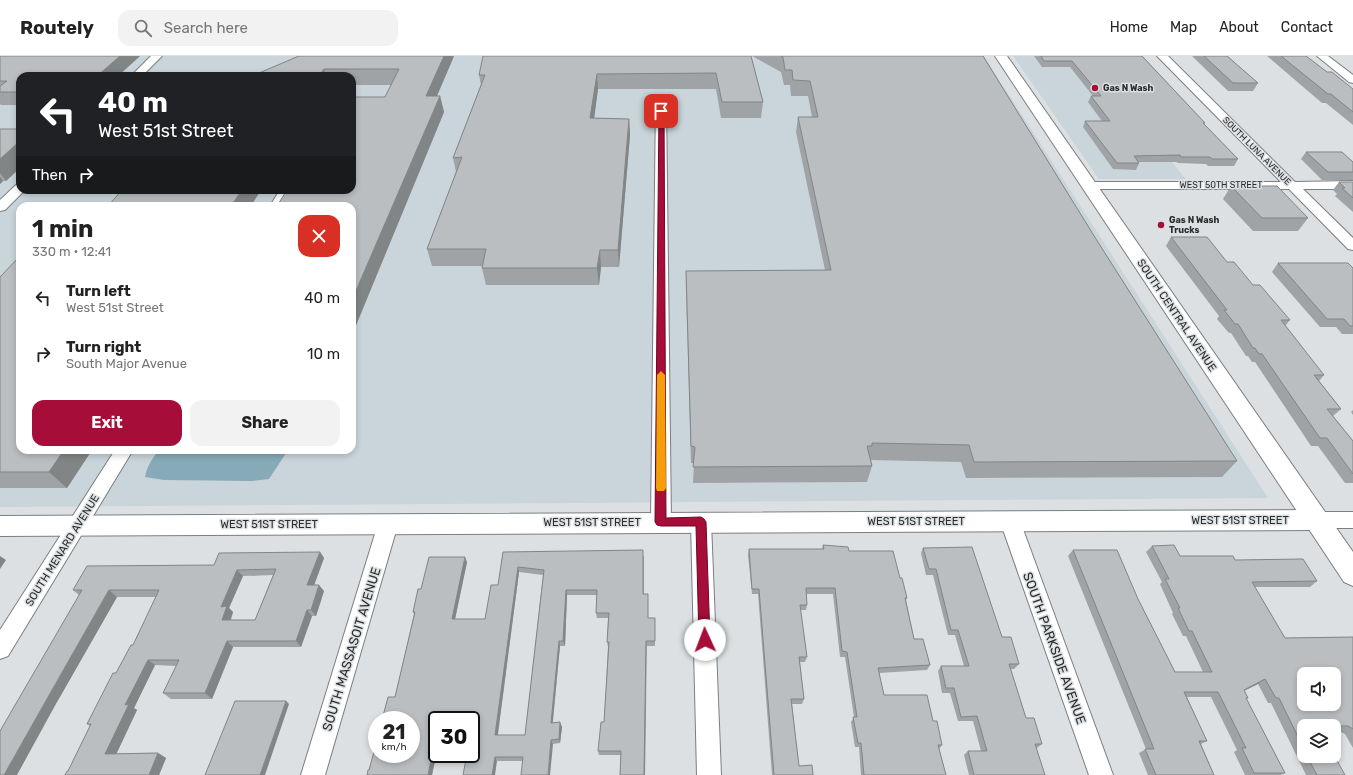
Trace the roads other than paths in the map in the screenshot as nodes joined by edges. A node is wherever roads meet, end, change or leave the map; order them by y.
1 (157, 56) edge
2 (1001, 56) edge
3 (1162, 56) edge
4 (1322, 56) edge
5 (140, 72) edge
6 (1353, 80) edge
7 (661, 99) dead end
8 (1292, 185) junction
9 (1353, 185) edge
10 (1089, 186) junction
11 (16, 192) edge
12 (0, 207) edge
13 (1353, 246) edge
14 (122, 454) edge
15 (1316, 520) junction
16 (1353, 520) edge
17 (1010, 521) junction
18 (661, 522) junction
19 (701, 522) junction
20 (388, 524) junction
21 (0, 526) edge
22 (77, 526) junction
23 (1353, 574) edge
24 (0, 650) edge
25 (313, 775) edge
26 (709, 775) edge
27 (1100, 775) edge

1 - 5 street
2 - 10 main road, SOUTH CENTRAL AVENUE
3 - 8 street, SOUTH LUNA AVENUE
4 - 6 street
7 - 18 street
8 - 9 street, WEST 50TH STREET
8 - 10 street, WEST 50TH STREET
8 - 13 street, SOUTH LUNA AVENUE
10 - 15 main road, SOUTH CENTRAL AVENUE
11 - 12 street
14 - 22 street, SOUTH MENARD AVENUE
15 - 16 street, WEST 51ST STREET
15 - 17 street, WEST 51ST STREET
15 - 23 main road, SOUTH CENTRAL AVENUE
17 - 19 street, WEST 51ST STREET
17 - 27 street, SOUTH PARKSIDE AVENUE
18 - 19 street, WEST 51ST STREET
18 - 20 street, WEST 51ST STREET
19 - 26 street
20 - 22 street, WEST 51ST STREET
20 - 25 street, SOUTH MASSASOIT AVENUE
21 - 22 street, WEST 51ST STREET
22 - 24 street, SOUTH MENARD AVENUE

